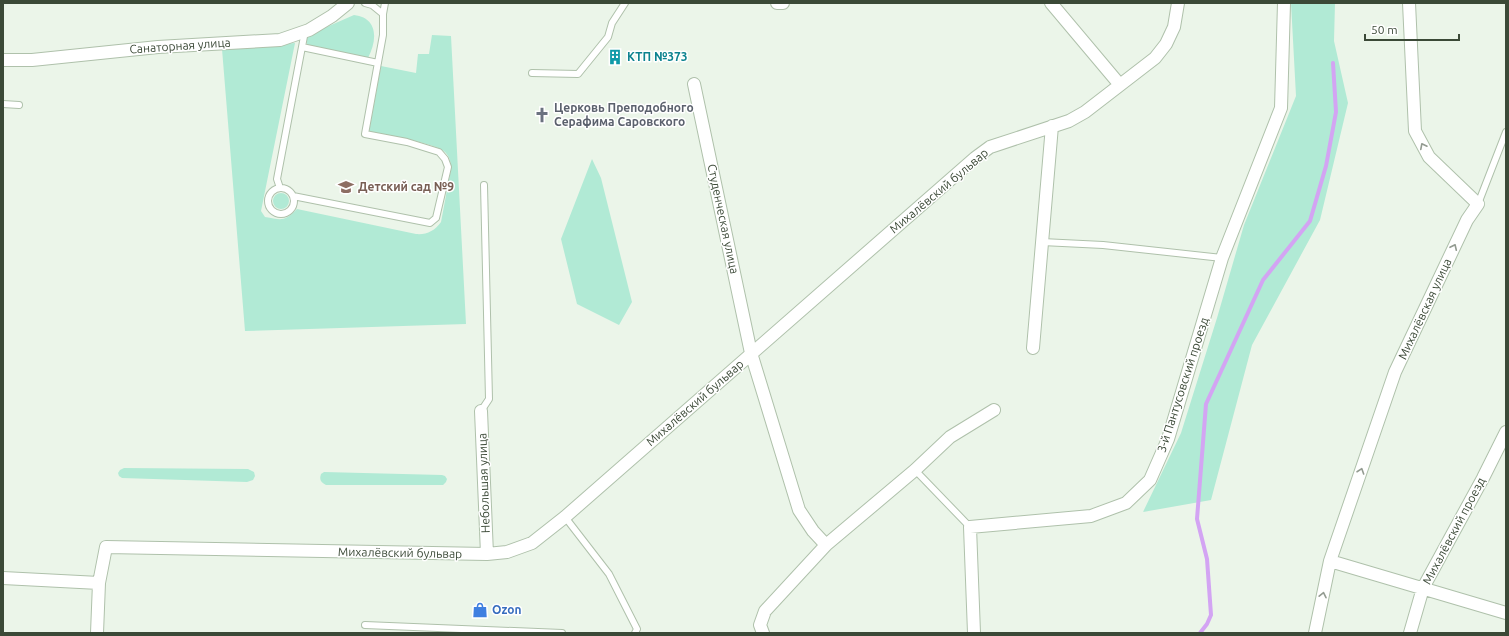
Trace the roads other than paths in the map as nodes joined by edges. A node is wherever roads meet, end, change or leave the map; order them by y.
1 (348, 3) edge
2 (366, 3) edge
3 (385, 3) edge
4 (624, 3) edge
5 (777, 3) edge
6 (784, 3) edge
7 (787, 3) edge
8 (1051, 3) edge
9 (1178, 3) edge
10 (1284, 3) edge
11 (1409, 3) edge
12 (383, 14) junction
13 (306, 31) junction
14 (302, 48) junction
15 (3, 60) edge
16 (378, 63) junction
17 (532, 73) dead end
18 (694, 84) dead end
19 (1120, 85) junction
20 (3, 104) edge
21 (19, 105) dead end
22 (1052, 126) junction
23 (1506, 132) edge
24 (484, 185) dead end
25 (280, 188) junction
26 (293, 196) junction
27 (1478, 204) junction
28 (1042, 242) junction
29 (1222, 258) junction
30 (1033, 348) dead end
31 (751, 353) junction
32 (994, 410) dead end
33 (481, 411) joint
34 (1506, 432) edge
35 (915, 470) junction
36 (565, 517) junction
37 (970, 527) junction
38 (826, 545) junction
39 (487, 554) junction
40 (1330, 561) junction
41 (3, 578) edge
42 (99, 583) junction
43 (1423, 588) junction
44 (1506, 614) edge
45 (365, 626) dead end
46 (97, 633) edge
47 (562, 633) edge
48 (635, 633) edge
49 (763, 633) edge
50 (974, 633) edge
51 (1315, 633) edge
52 (1410, 633) edge

1 - 13 street, Санаторная улица
2 - 12 lane
3 - 12 lane
4 - 17 lane
5 - 6 street
6 - 7 street
8 - 19 street
9 - 19 street, Михалёвский бульвар
10 - 29 street, 3-й Пантусовский проезд
27 -> 11 street
12 - 16 lane
13 - 14 lane
13 - 15 street, Санаторная улица
14 - 16 lane
14 - 25 lane
16 - 26 lane
18 - 31 street, Студенческая улица
19 - 22 street, Михалёвский бульвар
20 - 21 lane
22 - 28 street
22 - 31 street, Михалёвский бульвар
23 - 27 lane
24 - 33 lane
25 - 26 lane
25 - 26 lane
40 -> 27 street, Михалёвская улица
28 - 29 lane
28 - 30 street
29 - 37 street, 3-й Пантусовский проезд
31 - 36 street, Михалёвский бульвар
31 - 38 street, Студенческая улица
32 - 35 street
33 - 39 street, Небольшая улица
34 - 43 street, Михалёвский проезд
35 - 37 lane
35 - 38 street
36 - 39 street, Михалёвский бульвар
36 - 48 lane
37 - 50 street
38 - 49 street
39 - 42 street, Михалёвский бульвар
40 - 43 street
51 -> 40 street, Михалёвская улица
41 - 42 street
42 - 46 street
43 - 44 street
43 - 52 street, Михалёвский проезд
45 - 47 lane

